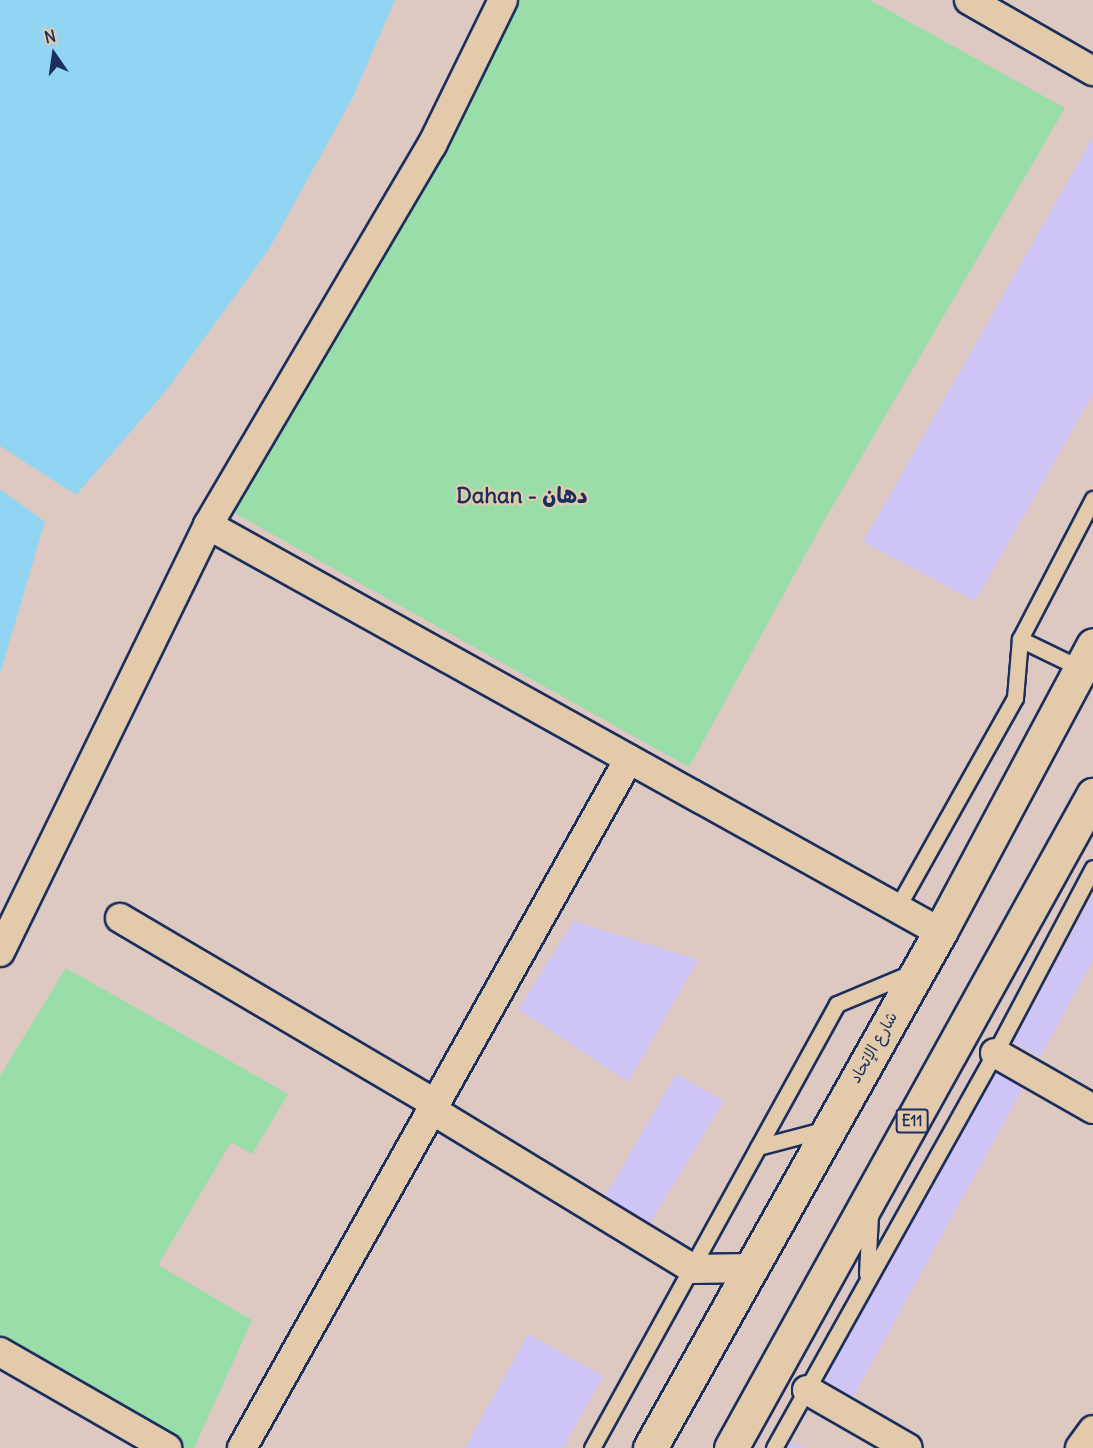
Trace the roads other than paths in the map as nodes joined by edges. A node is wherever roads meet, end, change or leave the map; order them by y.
1 (503, 0) edge
2 (969, 0) edge
3 (1093, 71) edge
4 (1093, 499) edge
5 (208, 525) junction
6 (1020, 639) junction
7 (1087, 656) edge
8 (629, 759) junction
9 (1093, 795) edge
10 (1081, 832) edge
11 (1093, 868) edge
12 (897, 908) junction
13 (120, 918) dead end
14 (940, 932) junction
15 (0, 952) edge
16 (918, 969) junction
17 (995, 1053) junction
18 (434, 1107) junction
19 (1093, 1109) edge
20 (827, 1129) junction
21 (758, 1147) junction
22 (870, 1197) junction
23 (750, 1268) junction
24 (693, 1269) junction
25 (867, 1277) junction
26 (0, 1352) edge
27 (807, 1390) junction
28 (1093, 1430) edge
29 (167, 1448) edge
30 (243, 1448) edge
31 (592, 1448) edge
32 (650, 1448) edge
33 (731, 1448) edge
34 (774, 1448) edge
35 (908, 1448) edge
36 (1080, 1448) edge

1 - 5 street
2 - 3 street
4 - 6 lane
5 - 8 street
5 - 15 street
6 - 7 lane
6 - 12 lane
7 - 14 main road, شارع الإتحاد
8 - 12 street
8 - 18 street
9 - 10 main road, E11
10 - 22 main road, E11
11 - 17 lane
12 - 14 street
13 - 18 street
14 - 16 main road, شارع الإتحاد
16 - 20 main road, شارع الإتحاد
16 - 21 lane
17 - 19 street
17 - 25 lane
18 - 24 street
18 - 30 street
20 - 21 lane
20 - 23 main road, شارع الإتحاد
21 - 24 lane
22 - 25 lane
22 - 33 main road, E11
23 - 24 street
23 - 32 main road, شارع الإتحاد
24 - 31 lane
25 - 27 lane
26 - 29 street
27 - 34 lane
27 - 35 street
28 - 36 street

